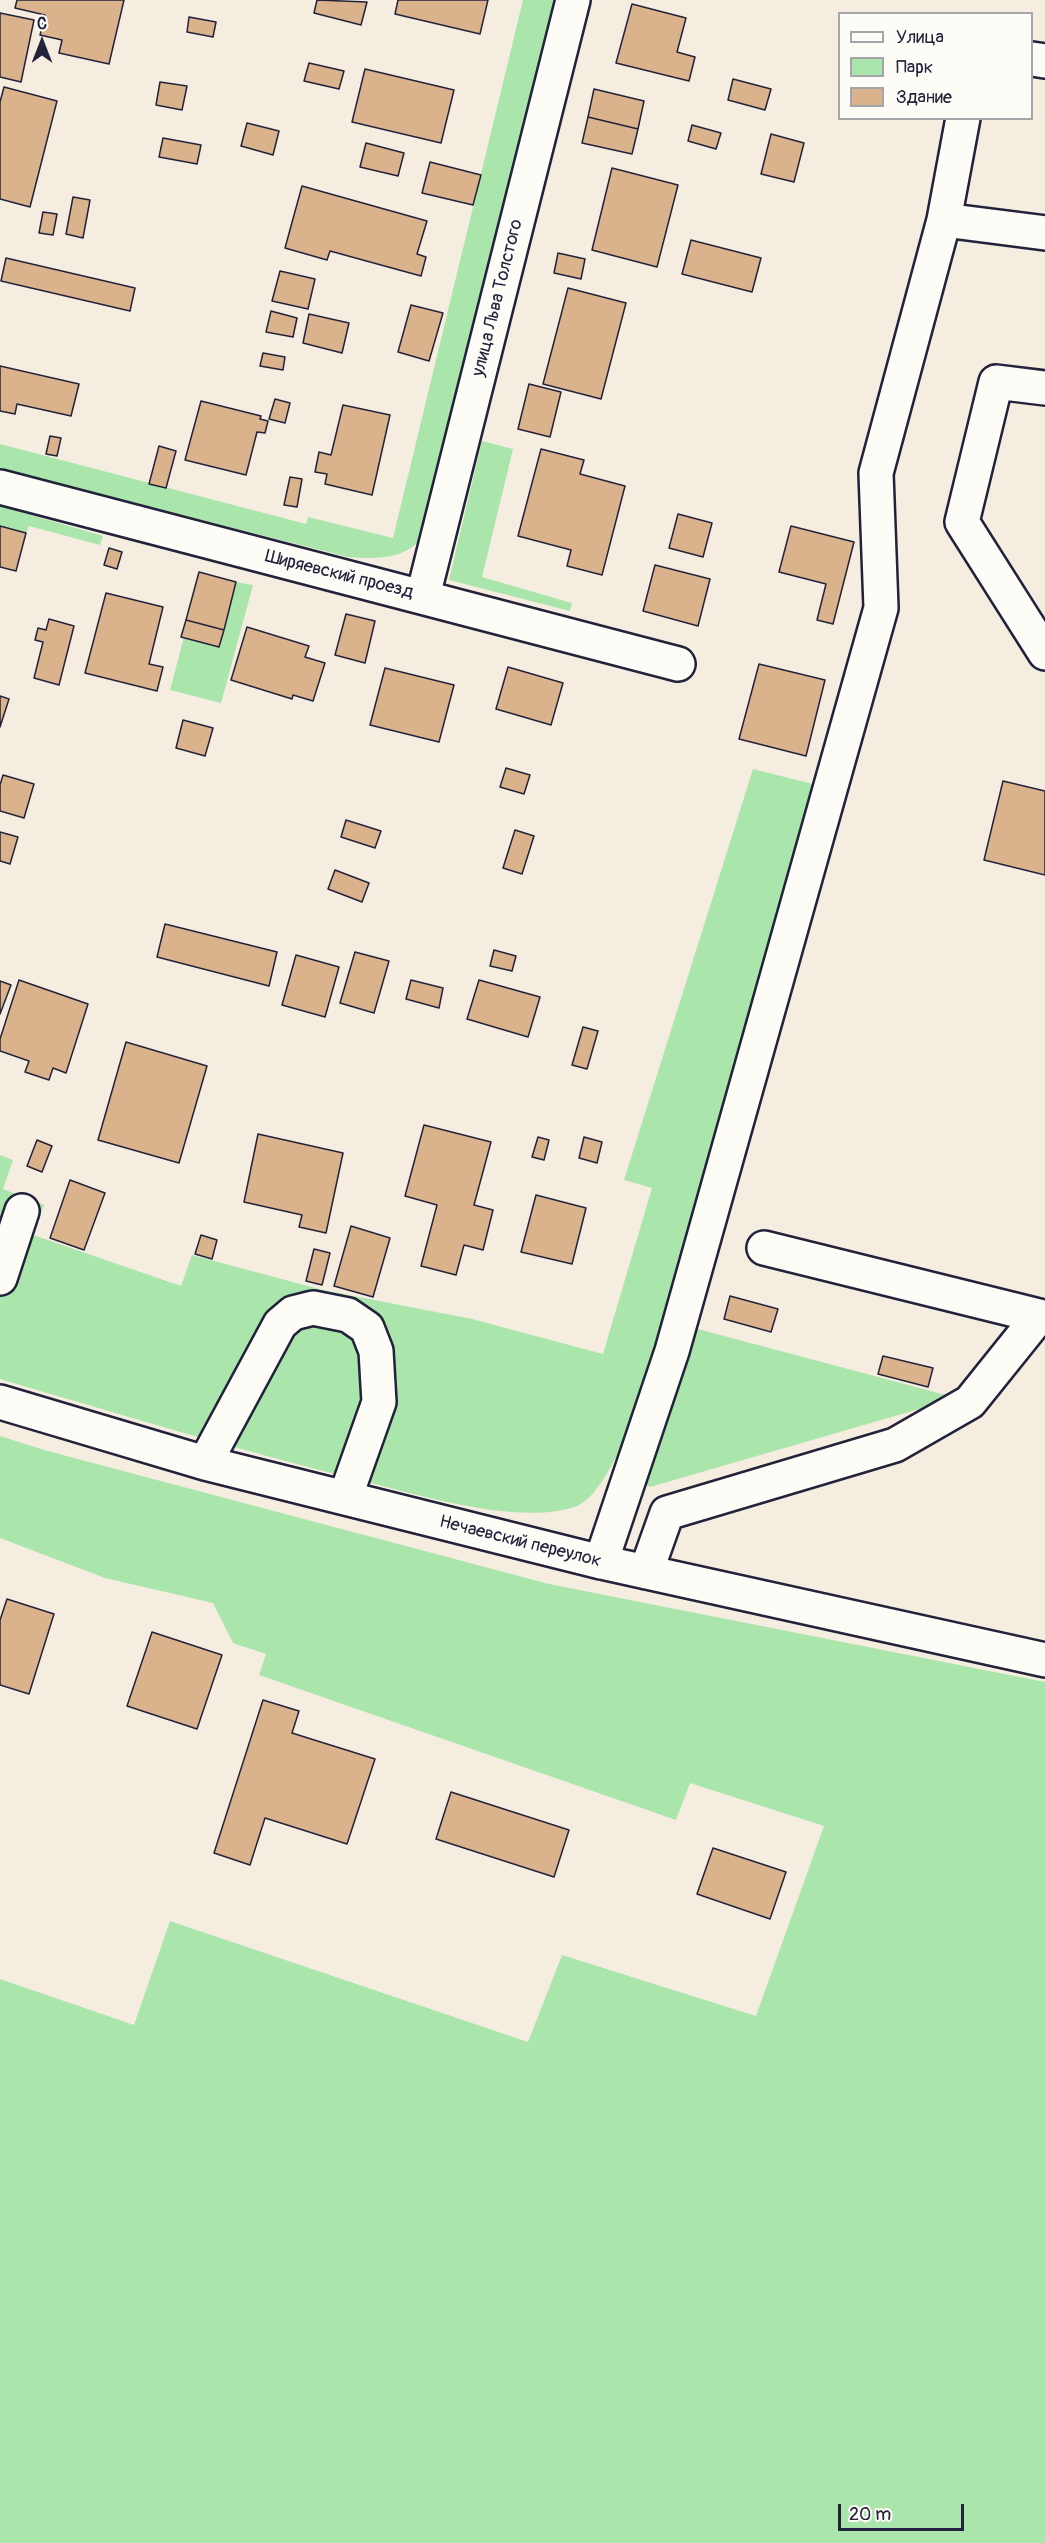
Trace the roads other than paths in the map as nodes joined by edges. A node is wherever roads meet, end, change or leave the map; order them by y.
1 (573, 0) edge
2 (963, 120) edge
3 (944, 220) junction
4 (1045, 234) edge
5 (1045, 388) edge
6 (0, 487) edge
7 (423, 596) junction
8 (1045, 653) edge
9 (678, 663) dead end
10 (22, 1211) dead end
11 (764, 1248) dead end
12 (0, 1278) edge
13 (1043, 1314) edge
14 (0, 1402) edge
15 (205, 1463) junction
16 (345, 1498) junction
17 (601, 1562) junction
18 (646, 1572) junction
19 (1045, 1660) edge

1 - 7 street, улица Льва Толстого
2 - 3 street
3 - 4 street
3 - 17 street
5 - 8 street
6 - 7 street, Ширяевский проезд
7 - 9 street, Ширяевский проезд
10 - 12 street
11 - 13 street
13 - 18 street
14 - 15 street, Нечаевский переулок
15 - 16 street, Нечаевский переулок
15 - 16 street
16 - 17 street, Нечаевский переулок
17 - 18 street, Нечаевский переулок
18 - 19 street, Нечаевский переулок

